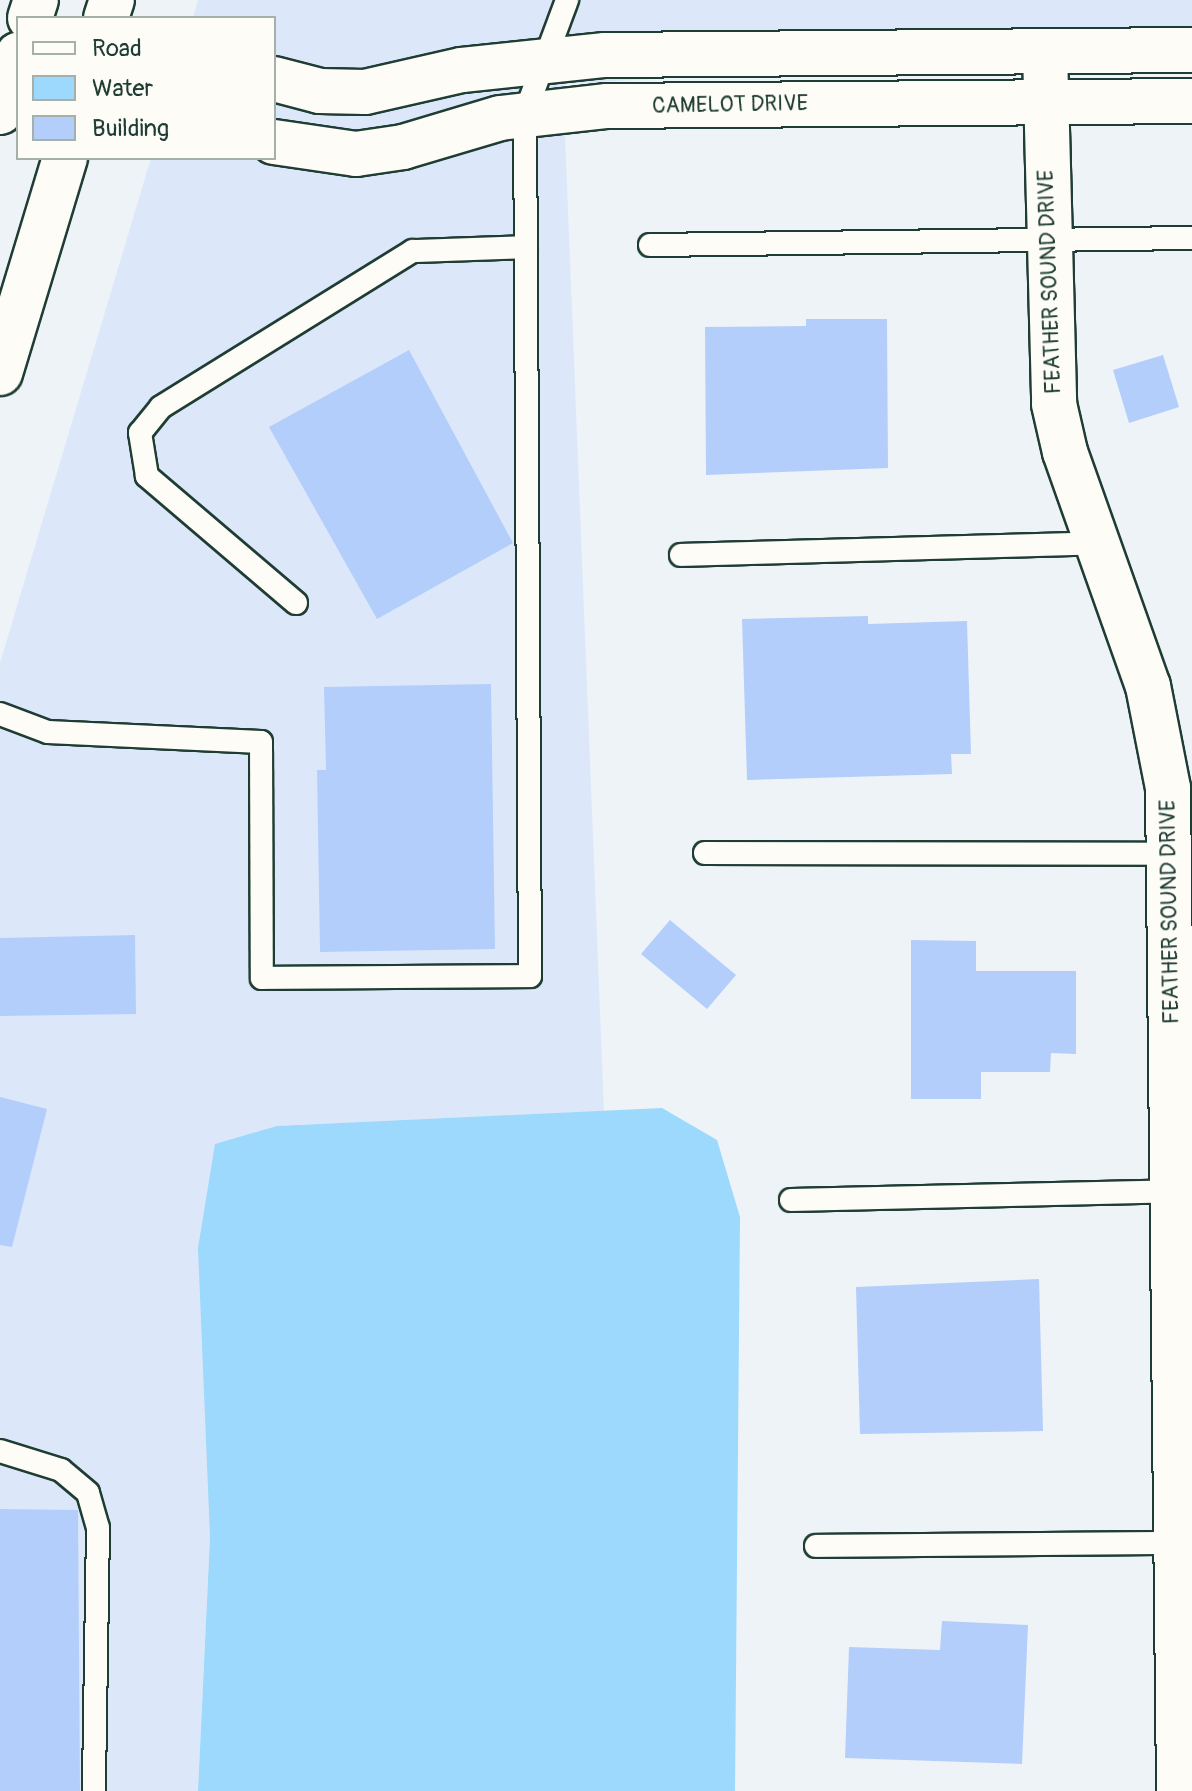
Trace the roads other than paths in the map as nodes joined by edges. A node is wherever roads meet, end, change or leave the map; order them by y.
1 (567, 0) edge
2 (1192, 50) edge
3 (1045, 52) junction
4 (548, 61) junction
5 (16, 63) edge
6 (276, 80) edge
7 (1192, 101) edge
8 (1046, 102) junction
9 (0, 112) edge
10 (525, 113) junction
11 (276, 142) edge
12 (64, 160) edge
13 (1192, 238) edge
14 (1048, 239) junction
15 (650, 245) dead end
16 (526, 247) junction
17 (0, 373) edge
18 (1098, 543) junction
19 (681, 555) dead end
20 (296, 603) dead end
21 (0, 714) edge
22 (705, 853) dead end
23 (1169, 854) junction
24 (1174, 1191) junction
25 (791, 1200) dead end
26 (0, 1451) edge
27 (1178, 1543) junction
28 (816, 1546) dead end
29 (1185, 1599) edge
30 (94, 1791) edge
31 (1179, 1791) edge

1 - 4 lane
2 - 3 street
3 - 4 street
3 - 8 street, FEATHER SOUND DRIVE
4 - 6 street
4 - 10 lane
5 - 9 street
7 - 8 street, CAMELOT DRIVE
8 - 10 street, CAMELOT DRIVE
8 - 14 street, FEATHER SOUND DRIVE
10 - 11 street, CAMELOT DRIVE
10 - 16 lane
12 - 17 street
13 - 14 lane
14 - 15 lane
14 - 18 street, FEATHER SOUND DRIVE
16 - 20 lane
16 - 21 lane
18 - 19 lane
18 - 23 street, FEATHER SOUND DRIVE
22 - 23 lane
23 - 24 street, FEATHER SOUND DRIVE
24 - 25 lane
24 - 27 street, FEATHER SOUND DRIVE
26 - 30 lane
27 - 28 lane
27 - 29 street, FEATHER SOUND DRIVE
29 - 31 street, FEATHER SOUND DRIVE

